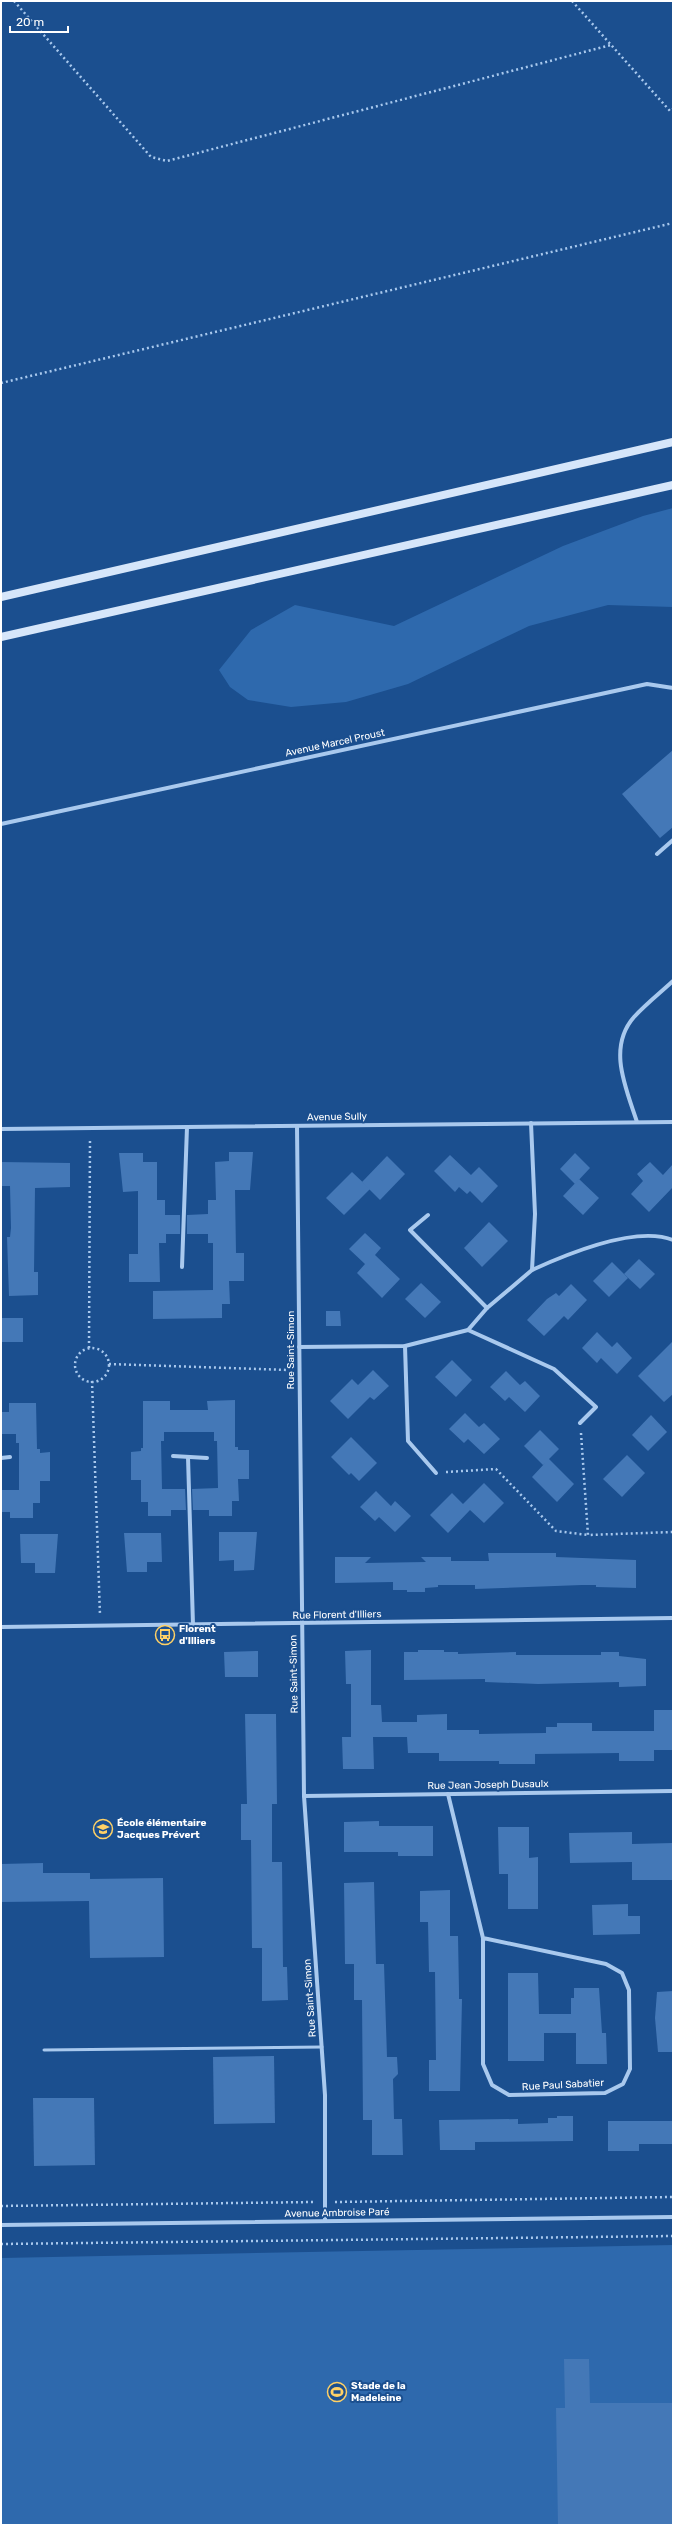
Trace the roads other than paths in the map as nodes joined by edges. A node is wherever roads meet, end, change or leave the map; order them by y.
1 (673, 442) edge
2 (673, 485) edge
3 (1, 597) edge
4 (1, 637) edge
5 (673, 688) edge
6 (1, 824) edge
7 (673, 840) edge
8 (656, 854) dead end
9 (673, 981) edge
10 (637, 1122) junction
11 (673, 1122) edge
12 (531, 1123) junction
13 (297, 1126) junction
14 (187, 1127) junction
15 (1, 1129) edge
16 (428, 1215) dead end
17 (673, 1240) edge
18 (182, 1267) dead end
19 (532, 1270) junction
20 (487, 1308) junction
21 (468, 1330) junction
22 (405, 1346) junction
23 (299, 1348) junction
24 (580, 1424) road end
25 (172, 1456) dead end
26 (188, 1456) junction
27 (10, 1457) dead end
28 (1, 1458) edge
29 (207, 1458) dead end
30 (436, 1473) road end
31 (673, 1618) edge
32 (301, 1623) junction
33 (193, 1624) junction
34 (1, 1627) edge
35 (673, 1791) edge
36 (448, 1794) junction
37 (304, 1796) junction
38 (483, 1938) junction
39 (322, 2047) junction
40 (44, 2050) dead end
41 (673, 2217) edge
42 (326, 2221) junction
43 (1, 2225) edge

1 - 3 main road
2 - 4 main road
5 - 6 street, Avenue Marcel Proust
7 - 8 street
9 - 10 street
10 - 11 street, Avenue Sully
10 - 12 street, Avenue Sully
12 - 13 street, Avenue Sully
12 - 19 street
13 - 14 street, Avenue Sully
13 - 23 street, Rue Saint-Simon
14 - 15 street, Avenue Sully
14 - 18 street
16 - 20 street
17 - 19 street
19 - 20 street
20 - 21 street
21 - 22 street
21 - 24 street
22 - 23 street
22 - 30 street
23 - 32 street, Rue Saint-Simon
25 - 26 street
26 - 29 street
26 - 33 street
27 - 28 street
31 - 32 street, Rue Florent d'Illiers
32 - 33 street, Rue Florent d'Illiers
32 - 37 street, Rue Saint-Simon
33 - 34 street, Rue Florent d'Illiers
35 - 36 street, Rue Jean Joseph Dusaulx
36 - 37 street, Rue Jean Joseph Dusaulx
36 - 38 street, Rue Paul Sabatier
37 - 39 street, Rue Saint-Simon
38 - 38 street, Rue Paul Sabatier
39 - 40 lane
39 - 42 street, Rue Saint-Simon
41 - 42 street, Avenue Ambroise Paré
42 - 43 street, Avenue Ambroise Paré

